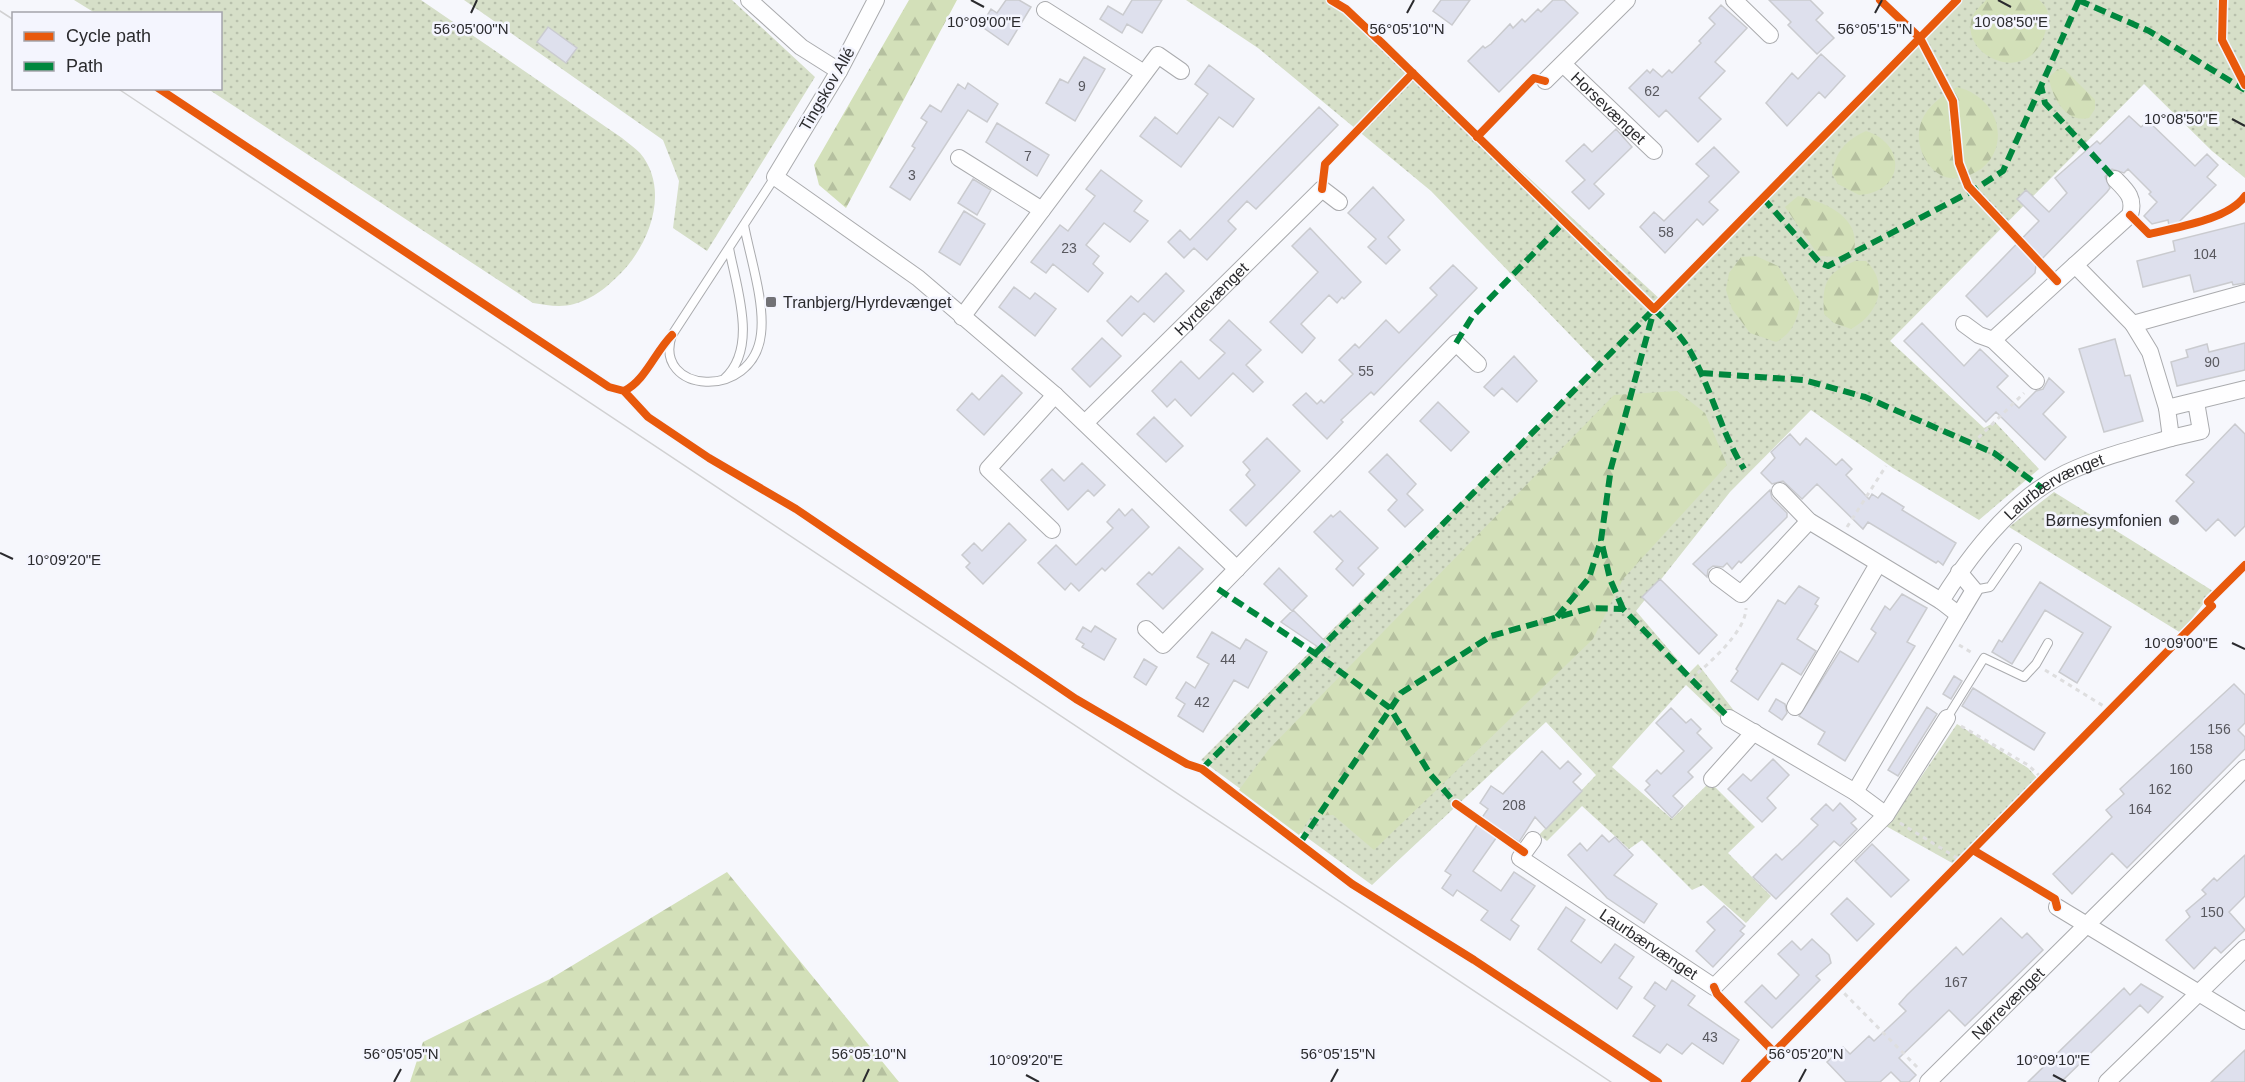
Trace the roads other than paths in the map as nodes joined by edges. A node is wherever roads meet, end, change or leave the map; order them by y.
1 (749, 0) edge
2 (876, 0) edge
3 (1627, 0) edge
4 (1734, 0) edge
5 (1045, 10) dead end
6 (1770, 35) dead end
7 (1563, 64) junction
8 (839, 71) junction
9 (1181, 71) dead end
10 (1144, 73) junction
11 (1545, 81) dead end
12 (1654, 151) dead end
13 (959, 158) dead end
14 (775, 177) junction
15 (2115, 179) dead end
16 (1339, 202) dead end
17 (1042, 210) junction
18 (744, 225) junction
19 (729, 248) junction
20 (2075, 265) junction
21 (2245, 293) edge
22 (962, 317) junction
23 (1964, 324) dead end
24 (2133, 324) junction
25 (1993, 340) junction
26 (1478, 364) dead end
27 (2036, 381) road end
28 (720, 382) junction
29 (2245, 389) edge
30 (1055, 395) junction
31 (2196, 402) junction
32 (2167, 408) junction
33 (1085, 423) junction
34 (2171, 438) junction
35 (1780, 491) dead end
36 (1809, 521) junction
37 (1052, 530) dead end
38 (2017, 548) dead end
39 (1878, 564) junction
40 (1237, 569) junction
41 (1959, 572) junction
42 (1717, 576) dead end
43 (1974, 590) junction
44 (1941, 601) junction
45 (1959, 615) junction
46 (1146, 629) dead end
47 (2048, 643) dead end
48 (1795, 707) dead end
49 (1730, 718) dead end
50 (1947, 718) joint
51 (1754, 732) junction
52 (2245, 768) edge
53 (1712, 779) dead end
54 (1855, 792) junction
55 (1886, 815) junction
56 (1533, 840) dead end
57 (2057, 907) dead end
58 (2087, 924) junction
59 (2245, 948) edge
60 (2199, 993) junction
61 (2245, 1021) edge
62 (1930, 1081) edge
63 (2107, 1082) edge

1 - 8 street
2 - 8 street, Tingskov Allé
3 - 7 street, Horsevænget
4 - 6 street
5 - 10 street
7 - 11 street, Horsevænget
7 - 12 street, Horsevænget
8 - 14 street, Tingskov Allé
9 - 10 street
10 - 17 street
13 - 17 street
14 - 18 lane
14 - 22 street
15 - 20 street
16 - 33 street, Hyrdevænget
17 - 22 street
18 - 19 lane
18 - 28 lane
19 - 28 lane
19 - 28 lane
20 - 24 street
20 - 25 street
21 - 24 street
22 - 30 street
23 - 25 street
24 - 32 street
25 - 27 street
26 - 40 street
29 - 31 street
30 - 33 street
30 - 37 street
31 - 32 street
31 - 34 street, Laurbærvænget
32 - 34 street
33 - 40 street
34 - 41 street, Laurbærvænget
35 - 36 street
36 - 39 street
36 - 42 street
38 - 43 lane
39 - 44 street
39 - 48 street
40 - 46 street
41 - 43 street
41 - 44 street, Laurbærvænget
43 - 45 street
44 - 45 street
45 - 54 street
47 - 50 lane, Laurbærvænget
49 - 51 street
50 - 55 street, Laurbærvænget
51 - 53 street
51 - 54 street
52 - 58 street, Nørrevænget
54 - 55 street
55 - 56 street, Laurbærvænget
57 - 58 street
58 - 60 street
58 - 62 street, Nørrevænget
59 - 60 street
60 - 61 street
60 - 63 street

